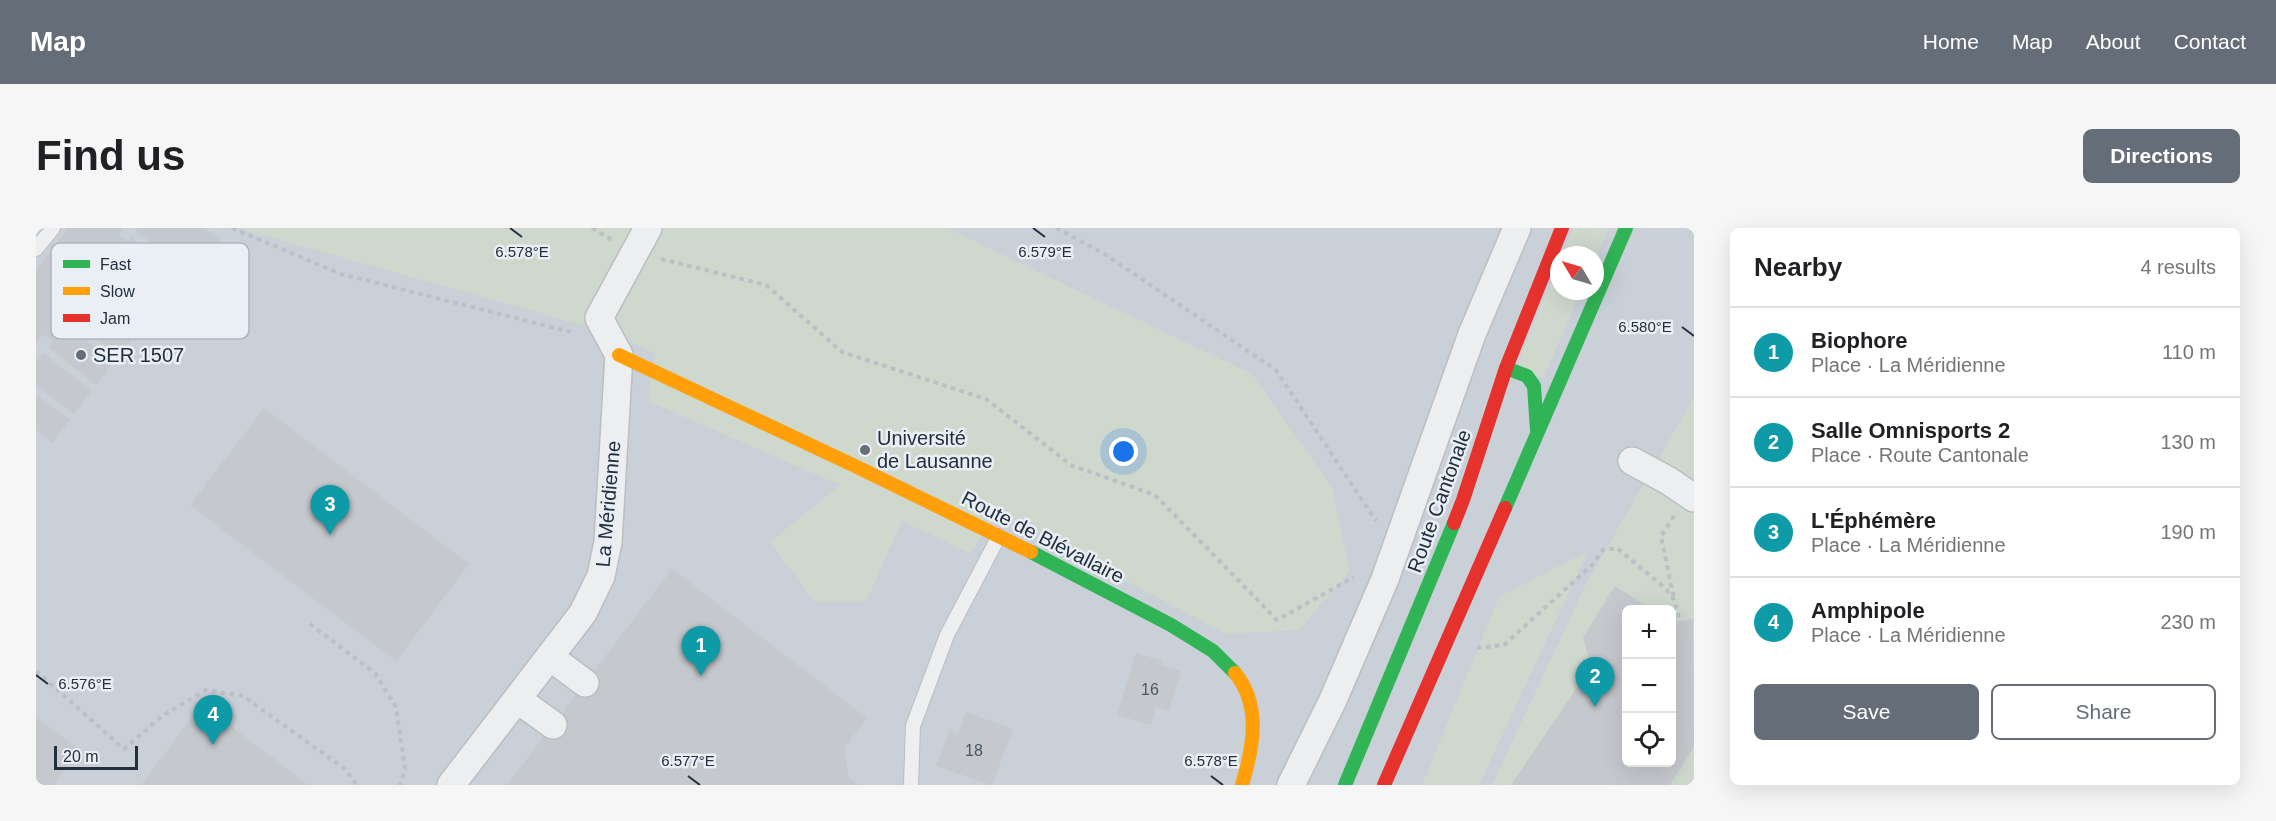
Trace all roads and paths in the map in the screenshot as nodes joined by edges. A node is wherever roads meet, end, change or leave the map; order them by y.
1 (53, 228) edge
2 (648, 228) edge
3 (1056, 228) edge
4 (1517, 228) edge
5 (1562, 228) edge
6 (1626, 228) edge
7 (236, 229) edge
8 (36, 249) edge
9 (634, 252) junction
10 (576, 333) dead end
11 (619, 355) junction
12 (1506, 368) junction
13 (1538, 434) junction
14 (1632, 461) dead end
15 (1669, 481) junction
16 (1694, 498) edge
17 (1000, 536) junction
18 (1389, 570) junction
19 (1674, 600) junction
20 (1680, 621) dead end
21 (310, 624) dead end
22 (1473, 648) dead end
23 (550, 657) junction
24 (36, 671) edge
25 (585, 684) dead end
26 (518, 699) junction
27 (553, 725) dead end
28 (357, 785) edge
29 (400, 785) edge
30 (451, 785) edge
31 (910, 785) edge
32 (1242, 785) edge
33 (1291, 785) edge
34 (1345, 785) edge
35 (1384, 785) edge

1 - 8 lane
2 - 9 street
3 - 18 path
4 - 18 street
5 - 12 main road, Route Cantonale
6 - 13 main road
7 - 10 path
9 - 11 street
9 - 18 path
11 - 17 main road, Route de Blévallaire
11 - 23 street, La Méridienne
12 - 13 main road
12 - 34 main road, Route Cantonale
13 - 35 main road
14 - 15 street
15 - 16 street
15 - 19 path
17 - 31 lane
17 - 32 main road, Route de Blévallaire
18 - 33 street
19 - 20 path
19 - 22 path
21 - 29 path
23 - 25 street
23 - 26 street, La Méridienne
24 - 28 path
26 - 27 street
26 - 30 street, La Méridienne

